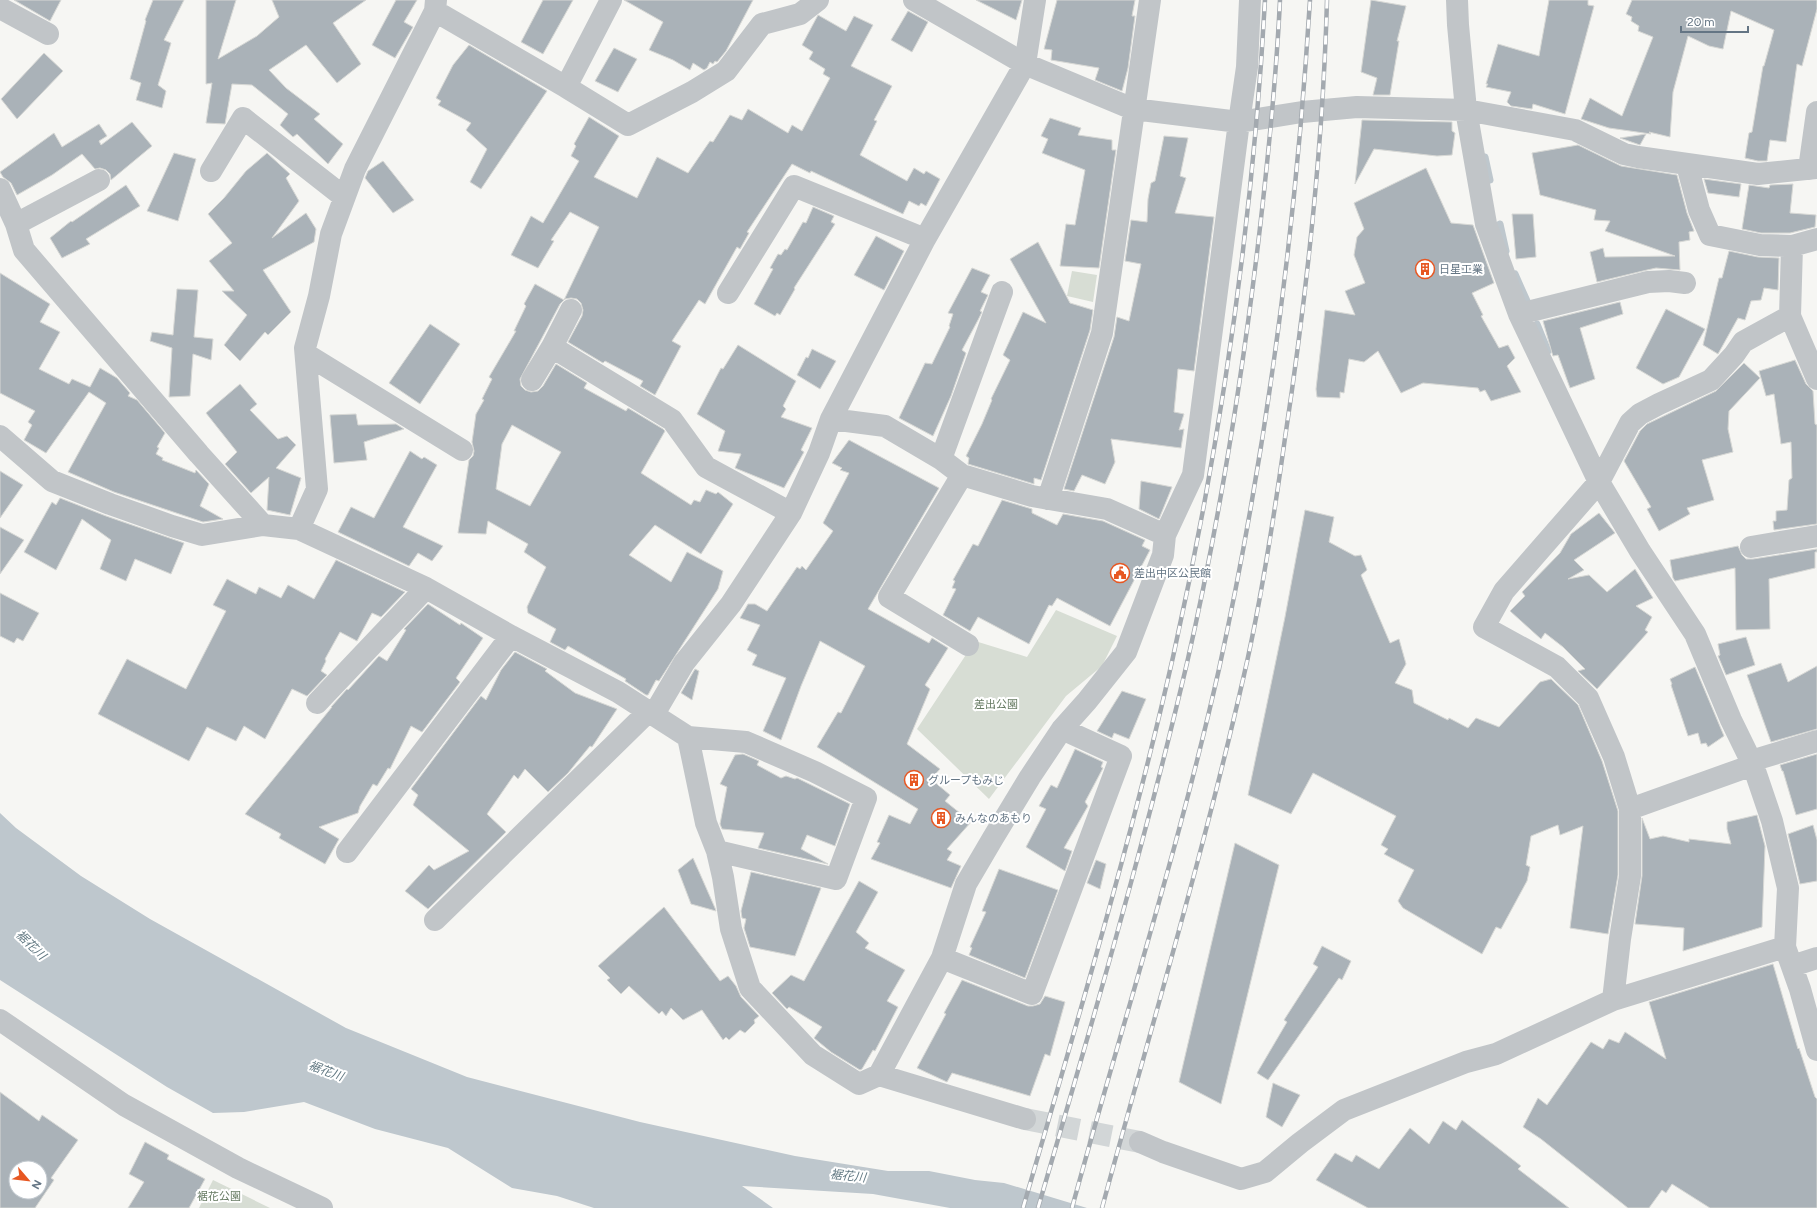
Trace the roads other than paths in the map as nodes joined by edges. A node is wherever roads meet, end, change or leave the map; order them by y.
1 (611, 0) edge
2 (818, 0) edge
3 (914, 0) edge
4 (1035, 0) edge
5 (1150, 0) edge
6 (1250, 0) edge
7 (1457, 0) edge
8 (436, 6) edge
9 (0, 8) edge
10 (48, 34) dead end
11 (1025, 64) junction
12 (566, 87) junction
13 (1133, 109) junction
14 (1466, 110) junction
15 (1817, 112) edge
16 (1239, 122) junction
17 (1686, 165) junction
18 (1813, 169) edge
19 (211, 171) dead end
20 (99, 180) dead end
21 (0, 189) edge
22 (344, 197) junction
23 (16, 224) junction
24 (1817, 239) edge
25 (925, 240) junction
26 (1792, 246) junction
27 (1685, 283) dead end
28 (1002, 292) dead end
29 (728, 293) dead end
30 (571, 310) dead end
31 (1519, 314) junction
32 (1790, 316) junction
33 (552, 347) junction
34 (306, 354) junction
35 (532, 380) dead end
36 (1817, 380) edge
37 (831, 419) junction
38 (0, 436) edge
39 (462, 450) dead end
40 (941, 459) junction
41 (962, 475) junction
42 (1599, 482) junction
43 (1048, 499) junction
44 (791, 512) junction
45 (263, 525) junction
46 (300, 529) junction
47 (1165, 535) junction
48 (1817, 536) edge
49 (1751, 547) dead end
50 (426, 588) junction
51 (511, 636) junction
52 (968, 645) dead end
53 (317, 703) dead end
54 (652, 713) junction
55 (1062, 729) junction
56 (688, 737) junction
57 (1817, 741) edge
58 (1752, 763) junction
59 (1630, 809) junction
60 (717, 851) junction
61 (347, 852) dead end
62 (435, 920) dead end
63 (1788, 957) junction
64 (942, 958) junction
65 (1817, 958) edge
66 (1613, 1000) junction
67 (0, 1020) edge
68 (1817, 1050) edge
69 (879, 1075) junction
70 (1024, 1119) tunnel mouth
71 (1140, 1142) tunnel mouth
72 (322, 1208) edge

1 - 12 street
2 - 12 street
3 - 11 street
4 - 11 street
5 - 13 street
6 - 16 street
7 - 14 street
8 - 12 street
8 - 22 street
9 - 10 street
11 - 13 street
11 - 25 street
13 - 16 street
13 - 43 street
14 - 16 street
14 - 17 street
14 - 31 street
15 - 18 street
16 - 47 street
17 - 18 street
17 - 26 street
19 - 22 street
20 - 23 street
21 - 23 street
22 - 34 street
23 - 45 street
24 - 26 street
25 - 29 street
25 - 37 street
26 - 32 street
27 - 31 street
28 - 40 street
30 - 33 street
31 - 42 street
32 - 36 street
32 - 42 street
33 - 35 street
33 - 44 street
34 - 39 street
34 - 46 street
37 - 40 street
37 - 44 street
38 - 45 street
40 - 41 street
41 - 43 street
41 - 52 street
42 - 58 street
42 - 59 street
43 - 47 street
44 - 54 street
45 - 46 street
46 - 50 street
47 - 55 street
48 - 49 street
50 - 51 street
50 - 53 street
51 - 54 street
51 - 61 street
54 - 56 street
54 - 62 street
55 - 64 street
55 - 64 street
56 - 60 street
56 - 60 street
57 - 58 street
58 - 59 street
58 - 63 street
59 - 66 street
60 - 69 street
63 - 65 street
63 - 66 street
63 - 68 street
64 - 69 street
66 - 71 street
67 - 72 street
69 - 70 street

